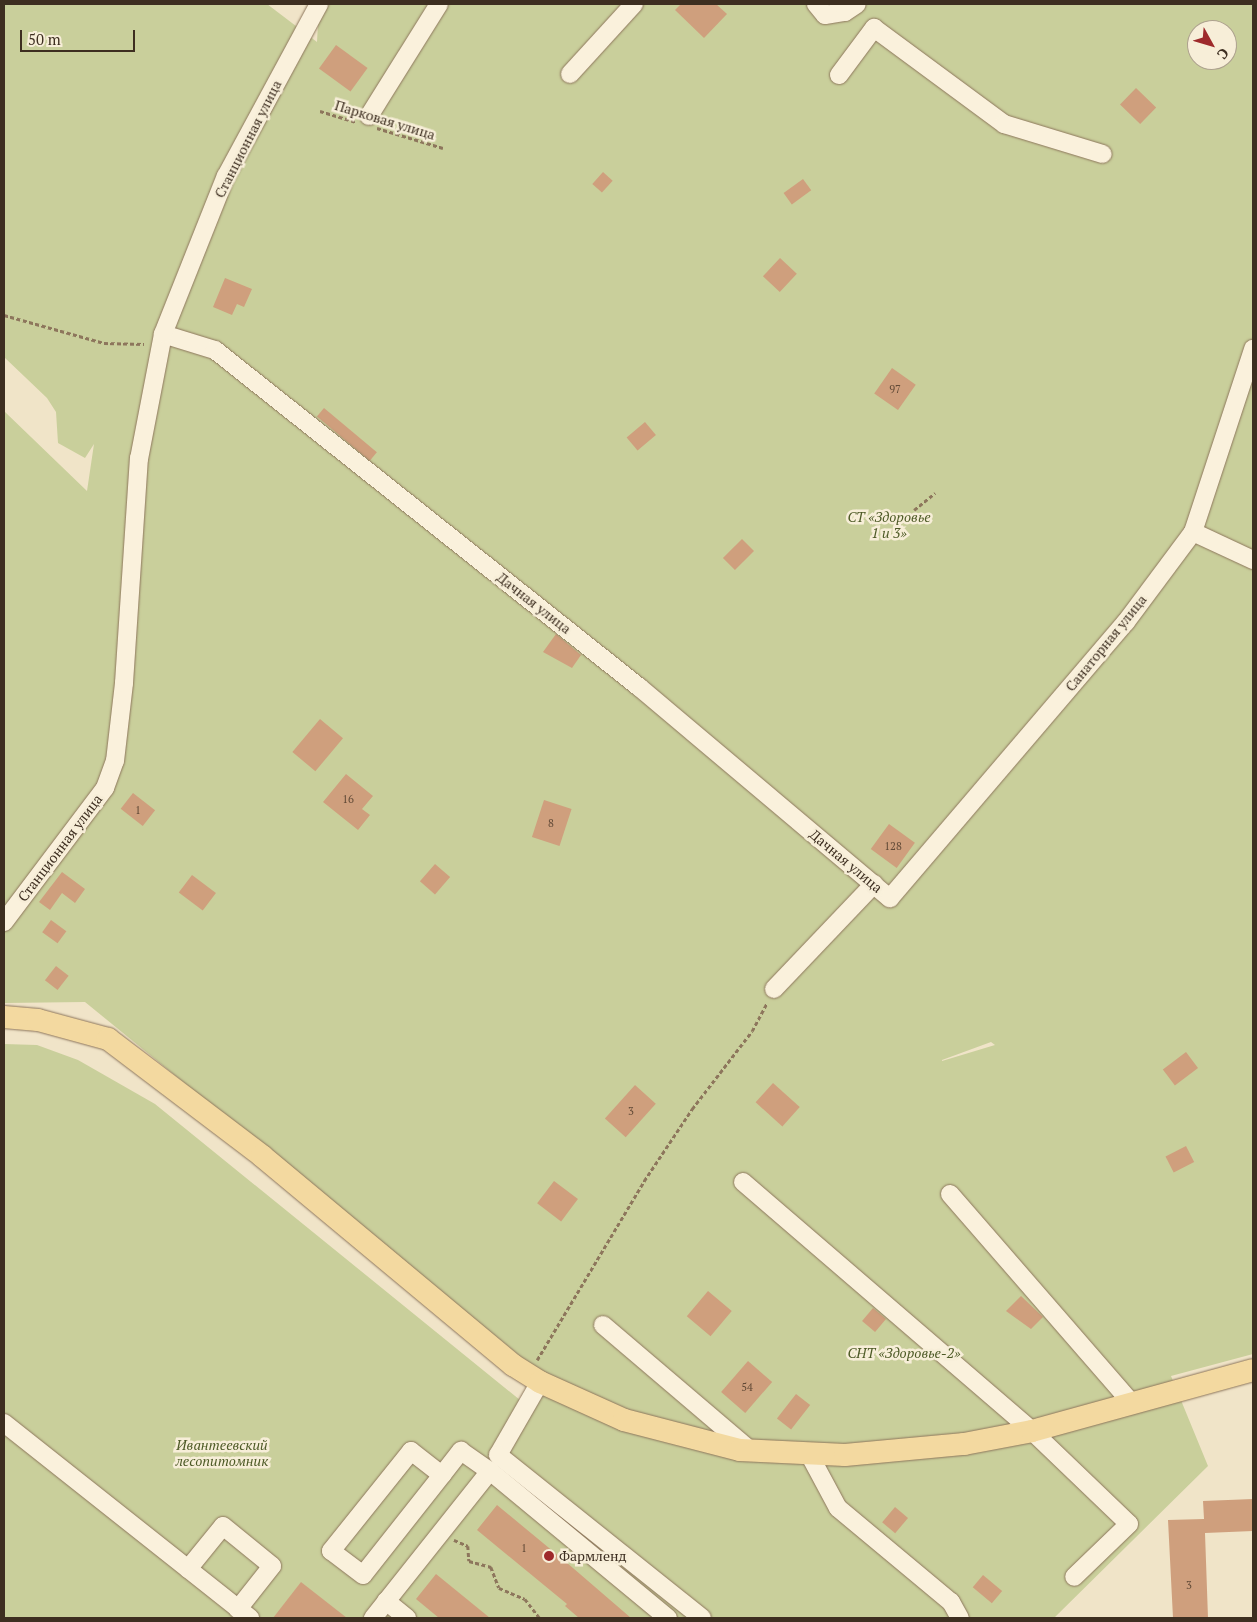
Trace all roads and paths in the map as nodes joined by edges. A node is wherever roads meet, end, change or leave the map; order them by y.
1 (319, 4) edge
2 (439, 4) edge
3 (634, 4) edge
4 (816, 4) edge
5 (857, 4) edge
6 (570, 74) dead end
7 (839, 75) dead end
8 (320, 112) dead end
9 (365, 122) junction
10 (443, 148) dead end
11 (1103, 154) dead end
12 (4, 315) edge
13 (163, 334) junction
14 (1253, 349) edge
15 (935, 494) dead end
16 (914, 510) dead end
17 (1193, 532) junction
18 (1253, 560) edge
19 (874, 884) junction
20 (890, 898) joint
21 (4, 922) edge
22 (774, 989) joint
23 (4, 1018) edge
24 (743, 1182) dead end
25 (950, 1194) dead end
26 (603, 1325) dead end
27 (1253, 1370) edge
28 (540, 1382) junction
29 (1132, 1403) junction
30 (4, 1423) edge
31 (1032, 1431) junction
32 (752, 1451) junction
33 (809, 1454) junction
34 (490, 1471) junction
35 (442, 1475) junction
36 (439, 1535) junction
37 (188, 1570) junction
38 (1074, 1577) dead end
39 (386, 1601) junction
40 (244, 1614) edge
41 (372, 1618) edge
42 (406, 1618) edge
43 (540, 1618) edge
44 (668, 1618) edge
45 (702, 1618) edge
46 (960, 1618) edge

1 - 13 street, Станционная улица
2 - 9 street
3 - 6 street
4 - 5 street
7 - 11 street
8 - 9 path, Парковая улица
9 - 10 path, Парковая улица
12 - 13 path
13 - 19 street, Дачная улица
13 - 21 street, Станционная улица
14 - 17 street, Санаторная улица
15 - 16 path
17 - 18 street
17 - 20 street, Санаторная улица
19 - 20 street, Дачная улица
19 - 22 street
22 - 28 path
23 - 28 main road
24 - 31 street
25 - 29 street
26 - 32 street
27 - 29 main road
28 - 32 main road
28 - 45 street
29 - 31 main road
30 - 37 street
31 - 33 main road
31 - 38 street
32 - 33 main road
33 - 46 street
34 - 35 street
34 - 36 street
34 - 44 street
35 - 35 street
36 - 39 street
36 - 43 path
37 - 40 street
37 - 40 street
39 - 41 street
39 - 42 street

